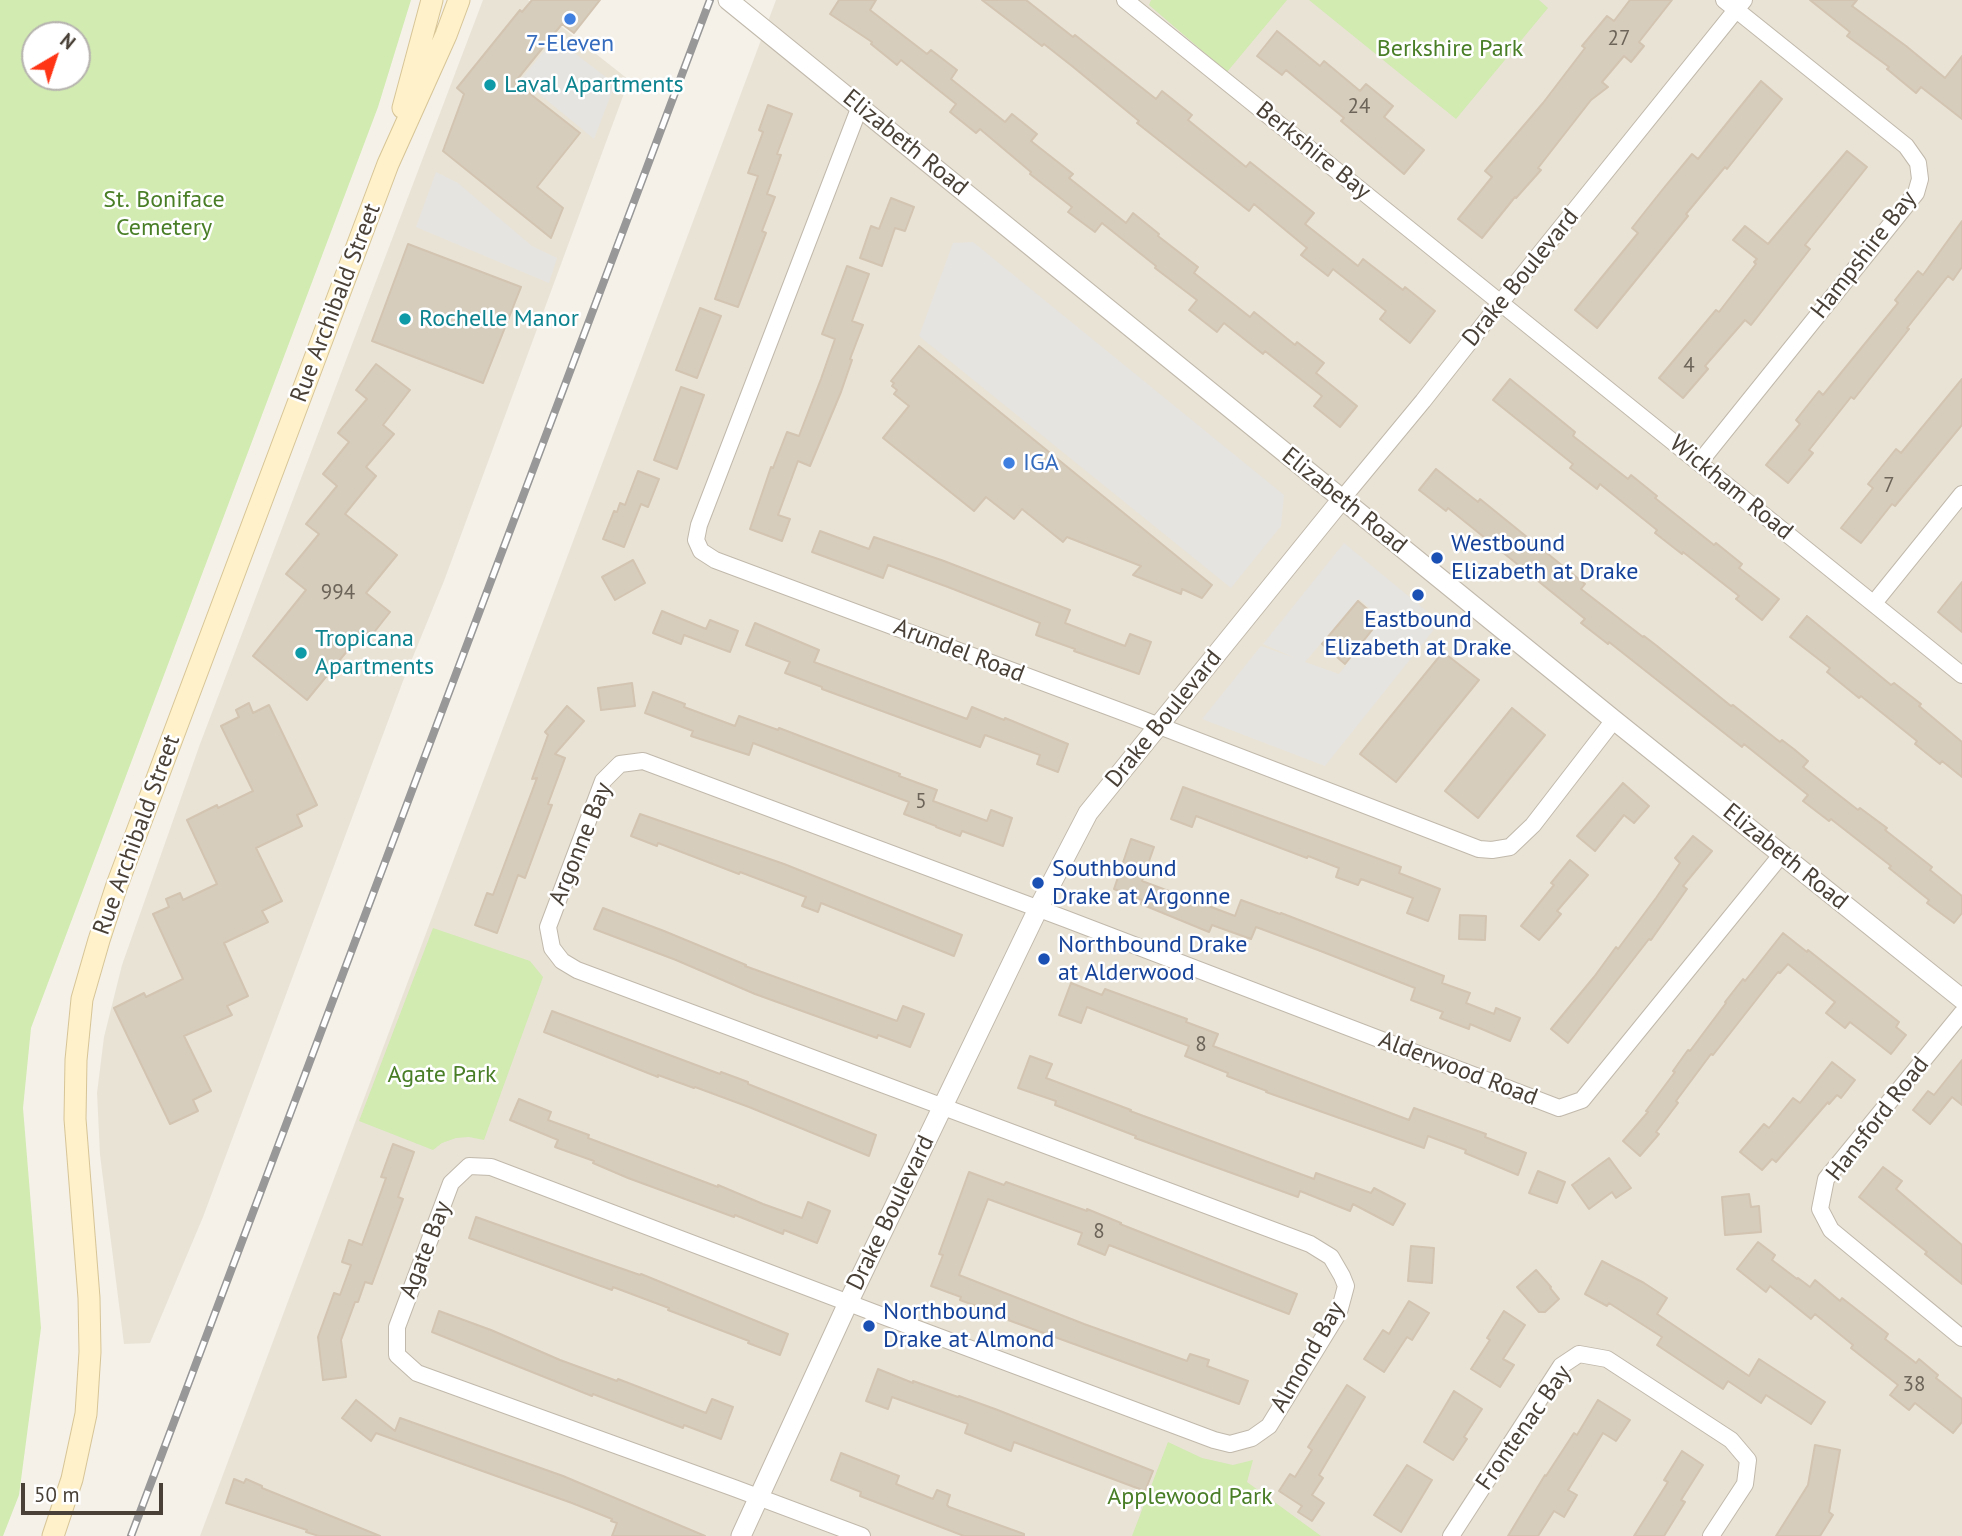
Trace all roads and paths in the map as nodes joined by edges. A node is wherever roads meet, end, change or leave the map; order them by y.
1 (432, 0) edge
2 (459, 0) edge
3 (728, 0) edge
4 (1128, 1) edge
5 (1735, 3) edge
6 (860, 106) junction
7 (388, 164) junction
8 (1501, 302) junction
9 (1699, 463) junction
10 (1962, 494) edge
11 (1342, 499) junction
12 (1874, 603) junction
13 (1962, 675) edge
14 (1614, 720) junction
15 (1160, 726) junction
16 (1782, 854) junction
17 (1038, 909) junction
18 (1962, 999) edge
19 (1962, 1013) edge
20 (943, 1107) junction
21 (848, 1303) junction
22 (1962, 1338) edge
23 (758, 1496) junction
24 (53, 1536) edge
25 (741, 1536) edge
26 (862, 1536) edge
27 (1451, 1536) edge
28 (1711, 1536) edge

1 - 7 main road, Rue Archibald Street
2 - 7 main road, Rue Archibald Street
3 - 6 street, Elizabeth Road
4 - 8 street, Berkshire Bay
5 - 8 street, Drake Boulevard
5 - 9 street, Hampshire Bay
6 - 11 street, Elizabeth Road
6 - 15 street, Arundel Road
7 - 24 main road, Rue Archibald Street
8 - 9 street, Wickham Road
8 - 11 street, Drake Boulevard
9 - 12 street, Wickham Road
10 - 12 street
11 - 14 street, Elizabeth Road
11 - 15 street, Drake Boulevard
12 - 13 street, Wickham Road
14 - 15 street, Arundel Road
14 - 16 street, Elizabeth Road
15 - 17 street, Drake Boulevard
16 - 17 street, Alderwood Road
16 - 18 street, Elizabeth Road
17 - 20 street, Drake Boulevard
17 - 20 street, Argonne Bay
19 - 22 street, Hansford Road
20 - 21 street, Drake Boulevard
20 - 21 street, Almond Bay
21 - 23 street, Drake Boulevard
21 - 23 street, Agate Bay
23 - 25 street, Drake Boulevard
23 - 26 street, Agate Bay
27 - 28 street, Frontenac Bay

